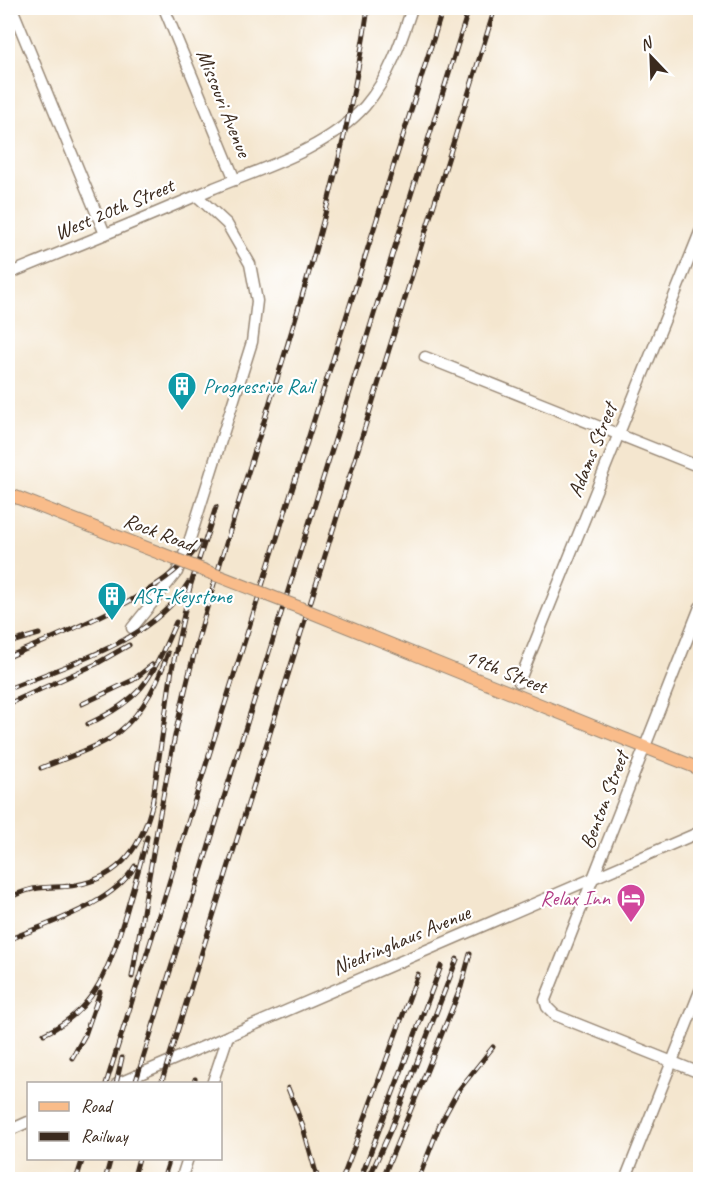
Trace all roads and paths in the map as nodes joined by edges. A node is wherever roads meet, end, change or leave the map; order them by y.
1 (164, 8) edge
2 (412, 8) edge
3 (12, 9) edge
4 (235, 180) junction
5 (198, 196) junction
6 (700, 232) edge
7 (105, 234) junction
8 (8, 274) edge
9 (425, 357) dead end
10 (619, 435) junction
11 (700, 467) edge
12 (8, 494) edge
13 (297, 607) joint
14 (700, 607) edge
15 (132, 628) dead end
16 (519, 682) dead end
17 (645, 747) junction
18 (700, 770) edge
19 (700, 832) edge
20 (594, 878) junction
21 (700, 991) edge
22 (228, 1036) junction
23 (672, 1062) junction
24 (700, 1073) edge
25 (119, 1082) edge
26 (212, 1082) edge
27 (27, 1122) edge
28 (8, 1131) edge
29 (187, 1160) edge
30 (181, 1179) edge
31 (625, 1179) edge

1 - 4 street, Missouri Avenue
2 - 4 street, West 20th Street
3 - 7 street
4 - 5 street, West 20th Street
5 - 7 street, West 20th Street
5 - 15 street
6 - 10 street, Adams Street
7 - 8 street, West 20th Street
9 - 10 street
10 - 11 street
10 - 16 street, Adams Street
12 - 13 main road, Rock Road, bridge
13 - 17 main road, 19th Street, bridge
14 - 17 street, Benton Street
17 - 18 main road, 19th Street
17 - 20 street, Benton Street
19 - 20 street, Niedringhaus Avenue
20 - 22 street, Niedringhaus Avenue
20 - 23 street, Benton Street
21 - 23 street
22 - 25 street, Niedringhaus Avenue
22 - 26 street
23 - 24 street
23 - 31 street
27 - 28 street
29 - 30 street

